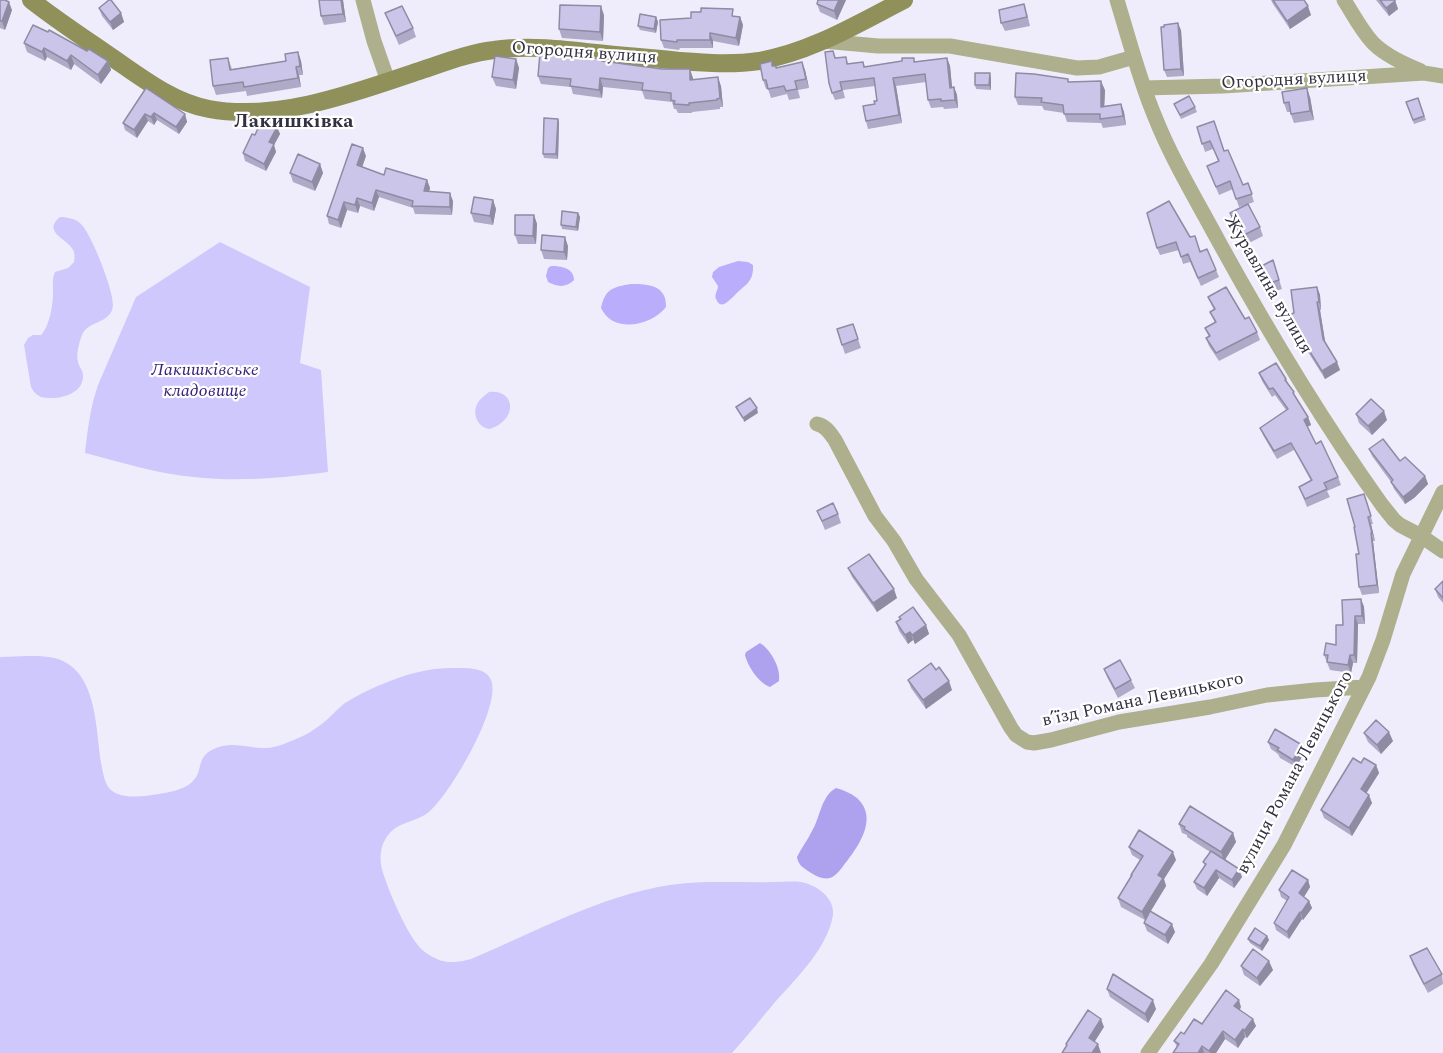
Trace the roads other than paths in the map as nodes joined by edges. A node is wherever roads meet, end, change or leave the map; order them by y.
1 (31, 0) edge
2 (363, 0) edge
3 (904, 0) edge
4 (1117, 0) edge
5 (1344, 0) edge
6 (823, 41) junction
7 (1134, 57) junction
8 (1424, 73) junction
9 (1443, 76) edge
10 (388, 81) junction
11 (1144, 88) junction
12 (817, 424) dead end
13 (1443, 492) edge
14 (1421, 536) junction
15 (1443, 551) edge
16 (1364, 687) junction
17 (1148, 1053) edge

1 - 10 street, Огородня вулиця
2 - 10 street
3 - 6 street
4 - 7 street, Журавлина вулиця
5 - 8 street
6 - 7 street, Огородня вулиця
6 - 10 street, Огородня вулиця
7 - 11 street, Журавлина вулиця
8 - 9 street, Огородня вулиця
8 - 11 street, Огородня вулиця
11 - 14 street, Журавлина вулиця
12 - 16 street, в’їзд Романа Левицького
13 - 14 street, вулиця Романа Левицького
14 - 15 street, Журавлина вулиця
14 - 16 street, вулиця Романа Левицького
16 - 17 street, вулиця Романа Левицького

